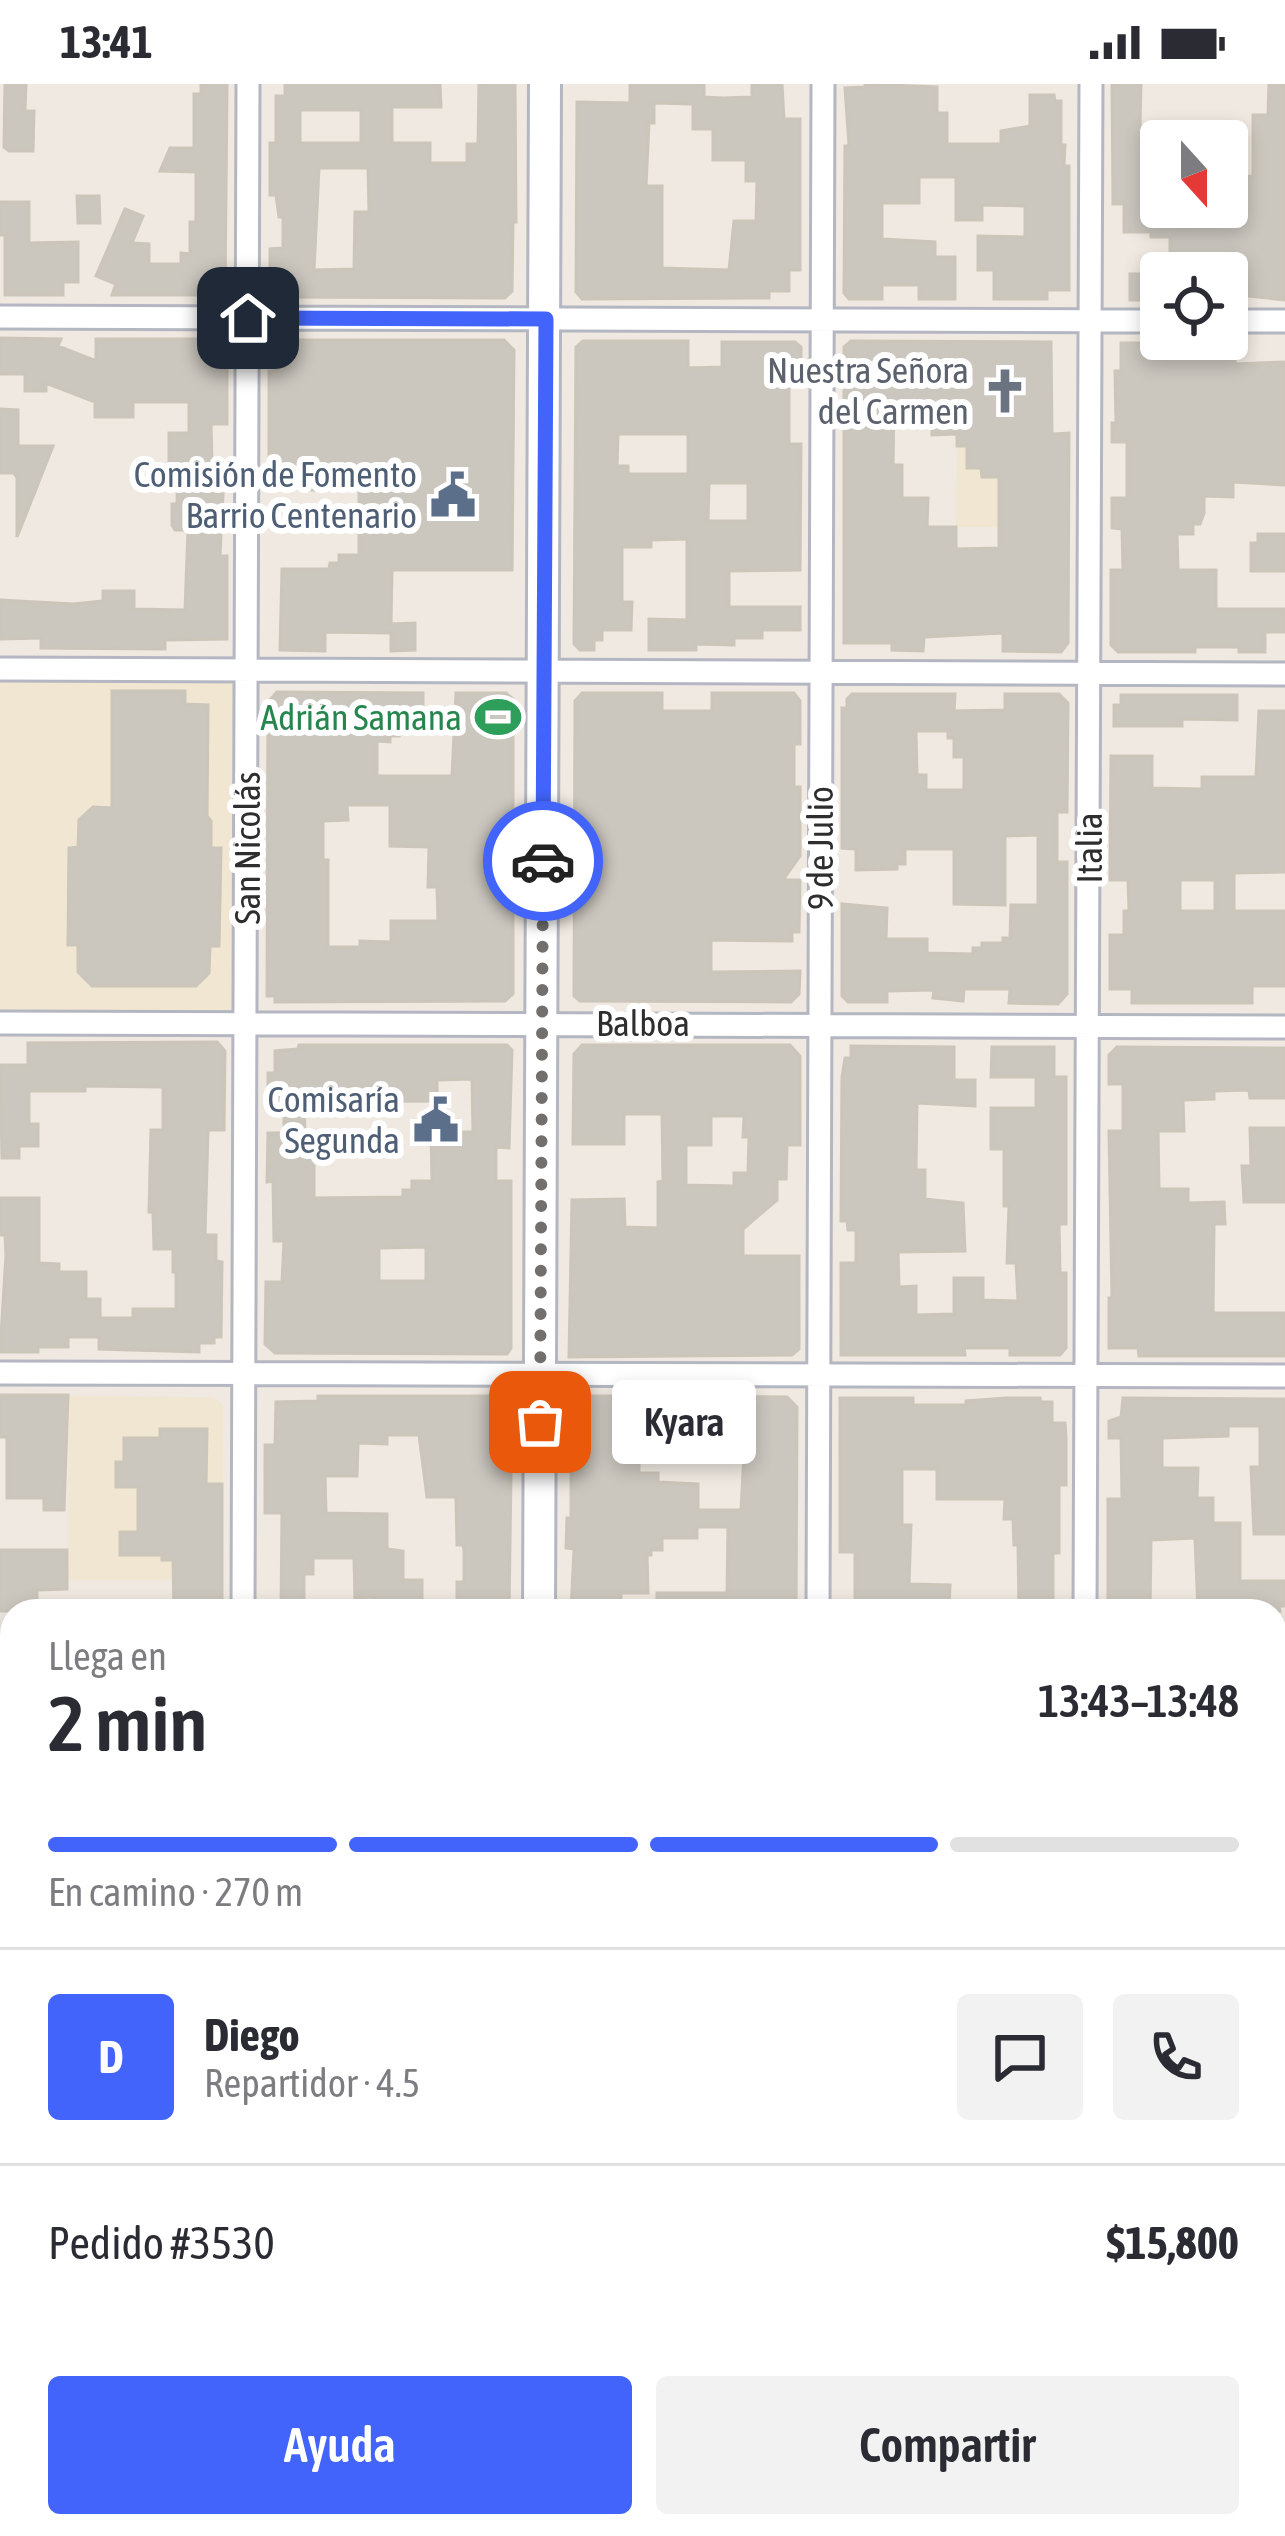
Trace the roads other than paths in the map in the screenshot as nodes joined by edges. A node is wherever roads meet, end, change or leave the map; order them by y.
1 (248, 84) edge
2 (545, 84) edge
3 (824, 84) edge
4 (1091, 84) edge
5 (0, 317) edge
6 (248, 318) junction
7 (546, 319) junction
8 (824, 320) junction
9 (1091, 320) junction
10 (1140, 321) edge
11 (1248, 321) edge
12 (1285, 321) edge
13 (0, 669) edge
14 (247, 670) junction
15 (543, 671) junction
16 (820, 672) junction
17 (1090, 672) junction
18 (1285, 674) edge
19 (246, 1022) junction
20 (0, 1023) edge
21 (544, 1023) junction
22 (820, 1023) junction
23 (1088, 1024) junction
24 (1285, 1027) edge
25 (0, 1373) edge
26 (245, 1374) junction
27 (819, 1374) junction
28 (1087, 1374) junction
29 (540, 1375) junction
30 (1285, 1376) edge
31 (243, 1599) edge
32 (539, 1599) edge
33 (818, 1599) edge
34 (1085, 1599) edge

1 - 6 street, San Nicolás
2 - 7 main road
3 - 8 street, 9 de Julio
4 - 9 street, Italia
5 - 6 street
6 - 7 street
6 - 14 street, San Nicolás
7 - 8 street
7 - 15 main road
8 - 9 street
8 - 16 street, 9 de Julio
9 - 10 street
9 - 17 street, Italia
11 - 12 street
13 - 14 street
14 - 15 street
14 - 19 street, San Nicolás
15 - 16 street
15 - 21 main road
16 - 17 street
16 - 22 street, 9 de Julio
17 - 18 street
17 - 23 street, Italia
19 - 20 street, Balboa
19 - 21 street, Balboa
19 - 26 street, San Nicolás
21 - 22 street, Balboa
21 - 29 main road
22 - 23 street, Balboa
22 - 27 street, 9 de Julio
23 - 24 street, Balboa
23 - 28 street, Italia
25 - 26 street
26 - 29 street
26 - 31 street, San Nicolás
27 - 28 street
27 - 29 street
27 - 33 street, 9 de Julio
28 - 30 street
28 - 34 street, Italia
29 - 32 main road

